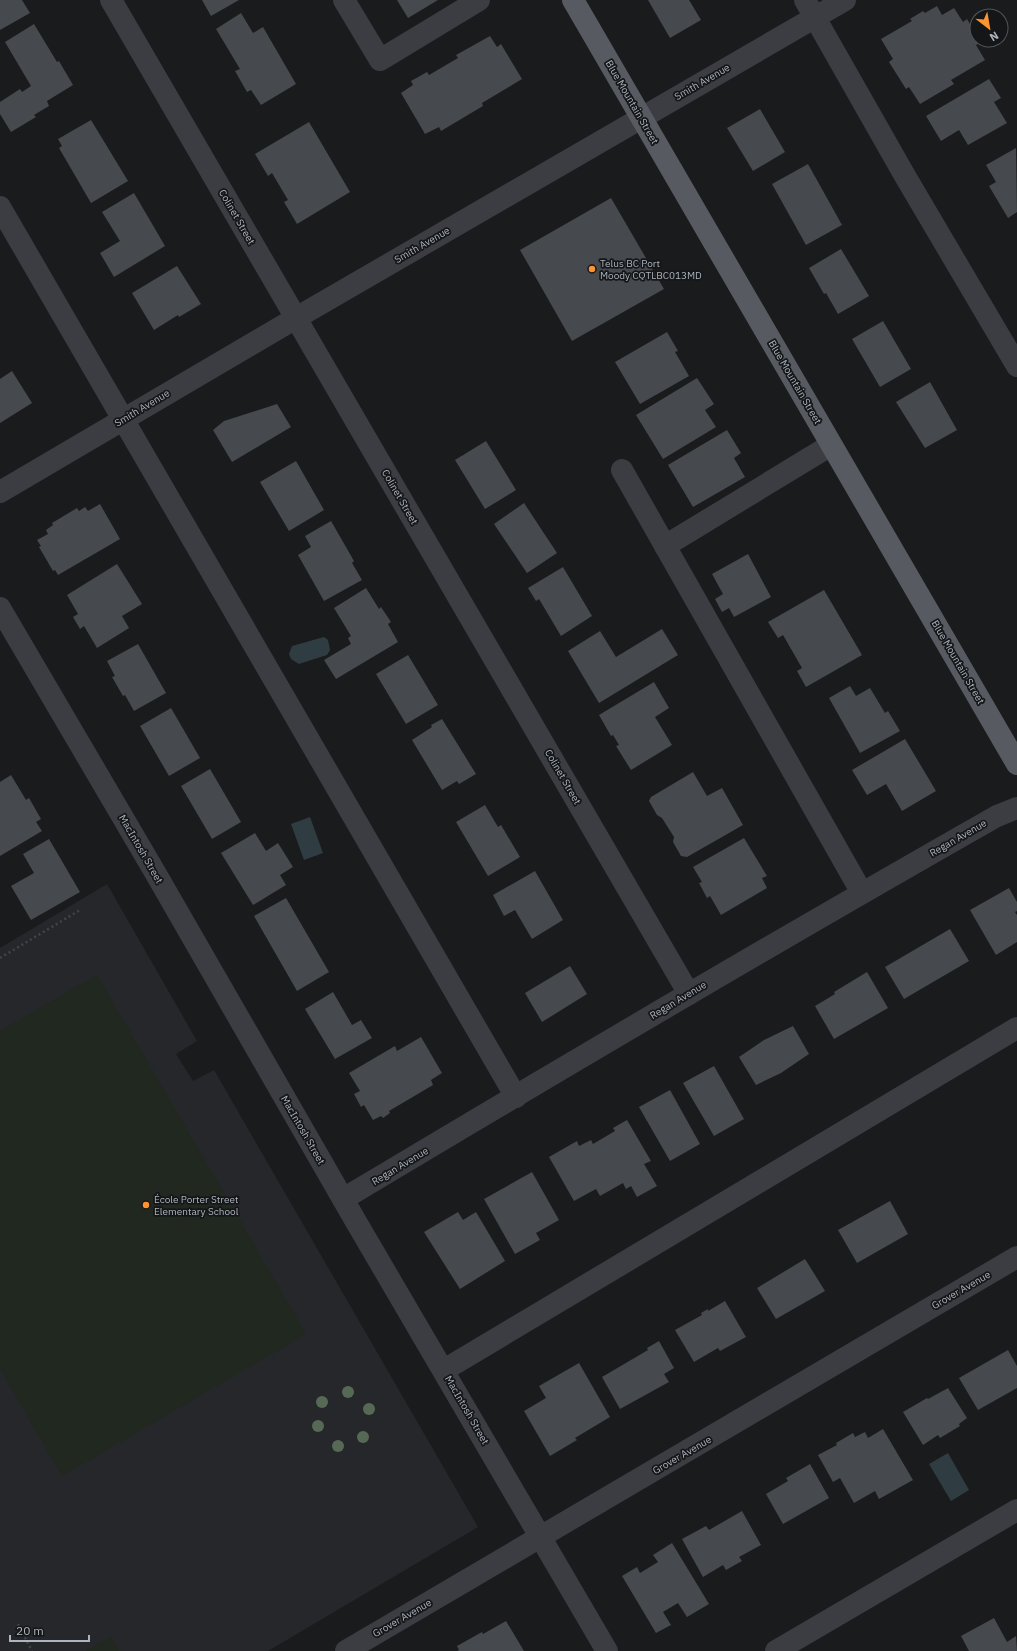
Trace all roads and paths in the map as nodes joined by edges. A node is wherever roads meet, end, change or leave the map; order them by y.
1 (111, 0) edge
2 (344, 0) edge
3 (479, 0) edge
4 (574, 0) edge
5 (845, 0) edge
6 (810, 8) edge
7 (641, 117) junction
8 (0, 207) edge
9 (296, 318) junction
10 (1017, 366) edge
11 (124, 419) junction
12 (831, 445) junction
13 (622, 470) dead end
14 (0, 492) edge
15 (665, 546) junction
16 (0, 608) edge
17 (1017, 764) edge
18 (1017, 808) edge
19 (862, 893) junction
20 (80, 910) dead end
21 (0, 958) edge
22 (689, 994) junction
23 (1017, 1028) edge
24 (516, 1096) junction
25 (343, 1200) junction
26 (1017, 1258) edge
27 (444, 1370) junction
28 (1017, 1510) edge
29 (542, 1537) junction
30 (18, 1624) dead end
31 (32, 1651) edge
32 (346, 1651) edge
33 (608, 1651) edge
34 (776, 1651) edge

1 - 9 street, Colinet Street
2 - 3 street
4 - 7 main road, Blue Mountain Street
5 - 6 street, Smith Avenue
6 - 7 street, Smith Avenue
6 - 10 street
7 - 9 street, Smith Avenue
7 - 12 main road, Blue Mountain Street
8 - 11 street
9 - 11 street, Smith Avenue
9 - 22 street, Colinet Street
11 - 14 street, Smith Avenue
11 - 24 street
12 - 15 street
12 - 17 main road, Blue Mountain Street
13 - 15 street
15 - 19 street
16 - 25 street, MacIntosh Street
18 - 19 street, Regan Avenue
19 - 22 street, Regan Avenue
20 - 21 path
22 - 24 street, Regan Avenue
23 - 27 street
24 - 25 street, Regan Avenue
25 - 27 street, MacIntosh Street
26 - 29 street, Grover Avenue
27 - 29 street, MacIntosh Street
28 - 34 street
29 - 32 street, Grover Avenue
29 - 33 street, MacIntosh Street
30 - 31 path

